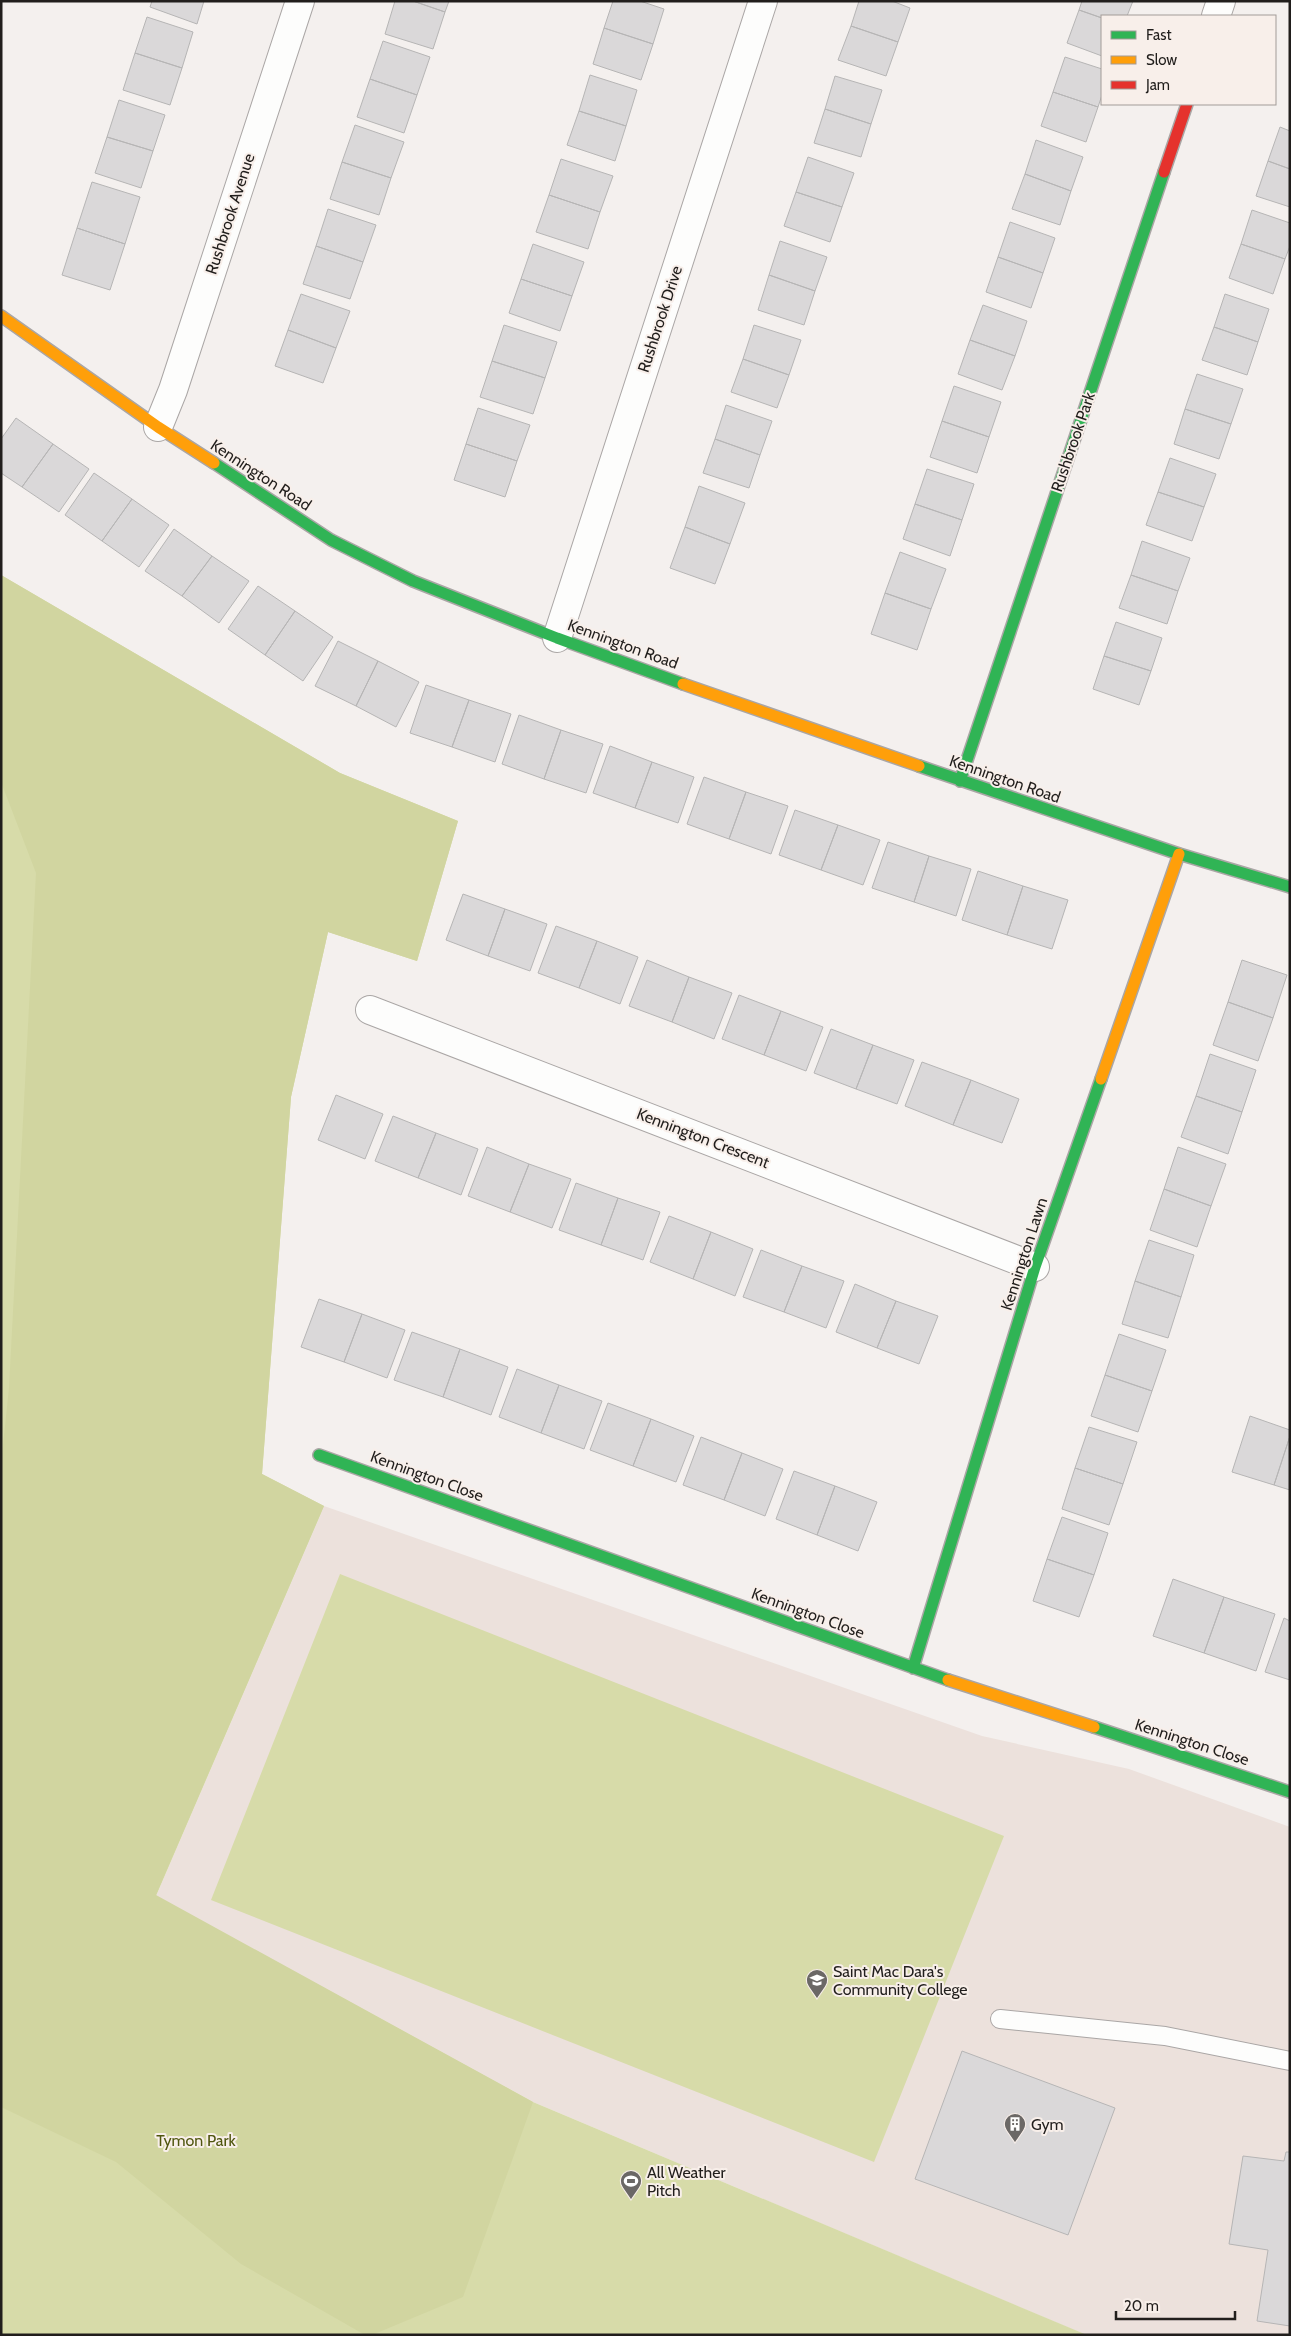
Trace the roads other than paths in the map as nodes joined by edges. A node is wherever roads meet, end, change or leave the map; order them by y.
1 (300, 1) edge
2 (763, 1) edge
3 (1221, 1) edge
4 (1216, 15) edge
5 (1186, 105) edge
6 (1, 316) edge
7 (158, 426) junction
8 (557, 638) junction
9 (960, 781) junction
10 (1179, 854) junction
11 (1290, 887) edge
12 (370, 1010) dead end
13 (1035, 1267) junction
14 (319, 1455) dead end
15 (913, 1668) junction
16 (1290, 1792) edge
17 (1000, 2019) dead end
18 (1290, 2061) edge

1 - 7 street, Rushbrook Avenue
2 - 8 street, Rushbrook Drive
3 - 4 street
5 - 9 street, Rushbrook Park
6 - 7 street, Kennington Road
7 - 8 street, Kennington Road
8 - 9 street, Kennington Road
9 - 10 street, Kennington Road
10 - 11 street, Kennington Road
10 - 13 street, Kennington Lawn
12 - 13 street, Kennington Crescent
13 - 15 street, Kennington Lawn
14 - 15 street, Kennington Close
15 - 16 street, Kennington Close
17 - 18 lane

